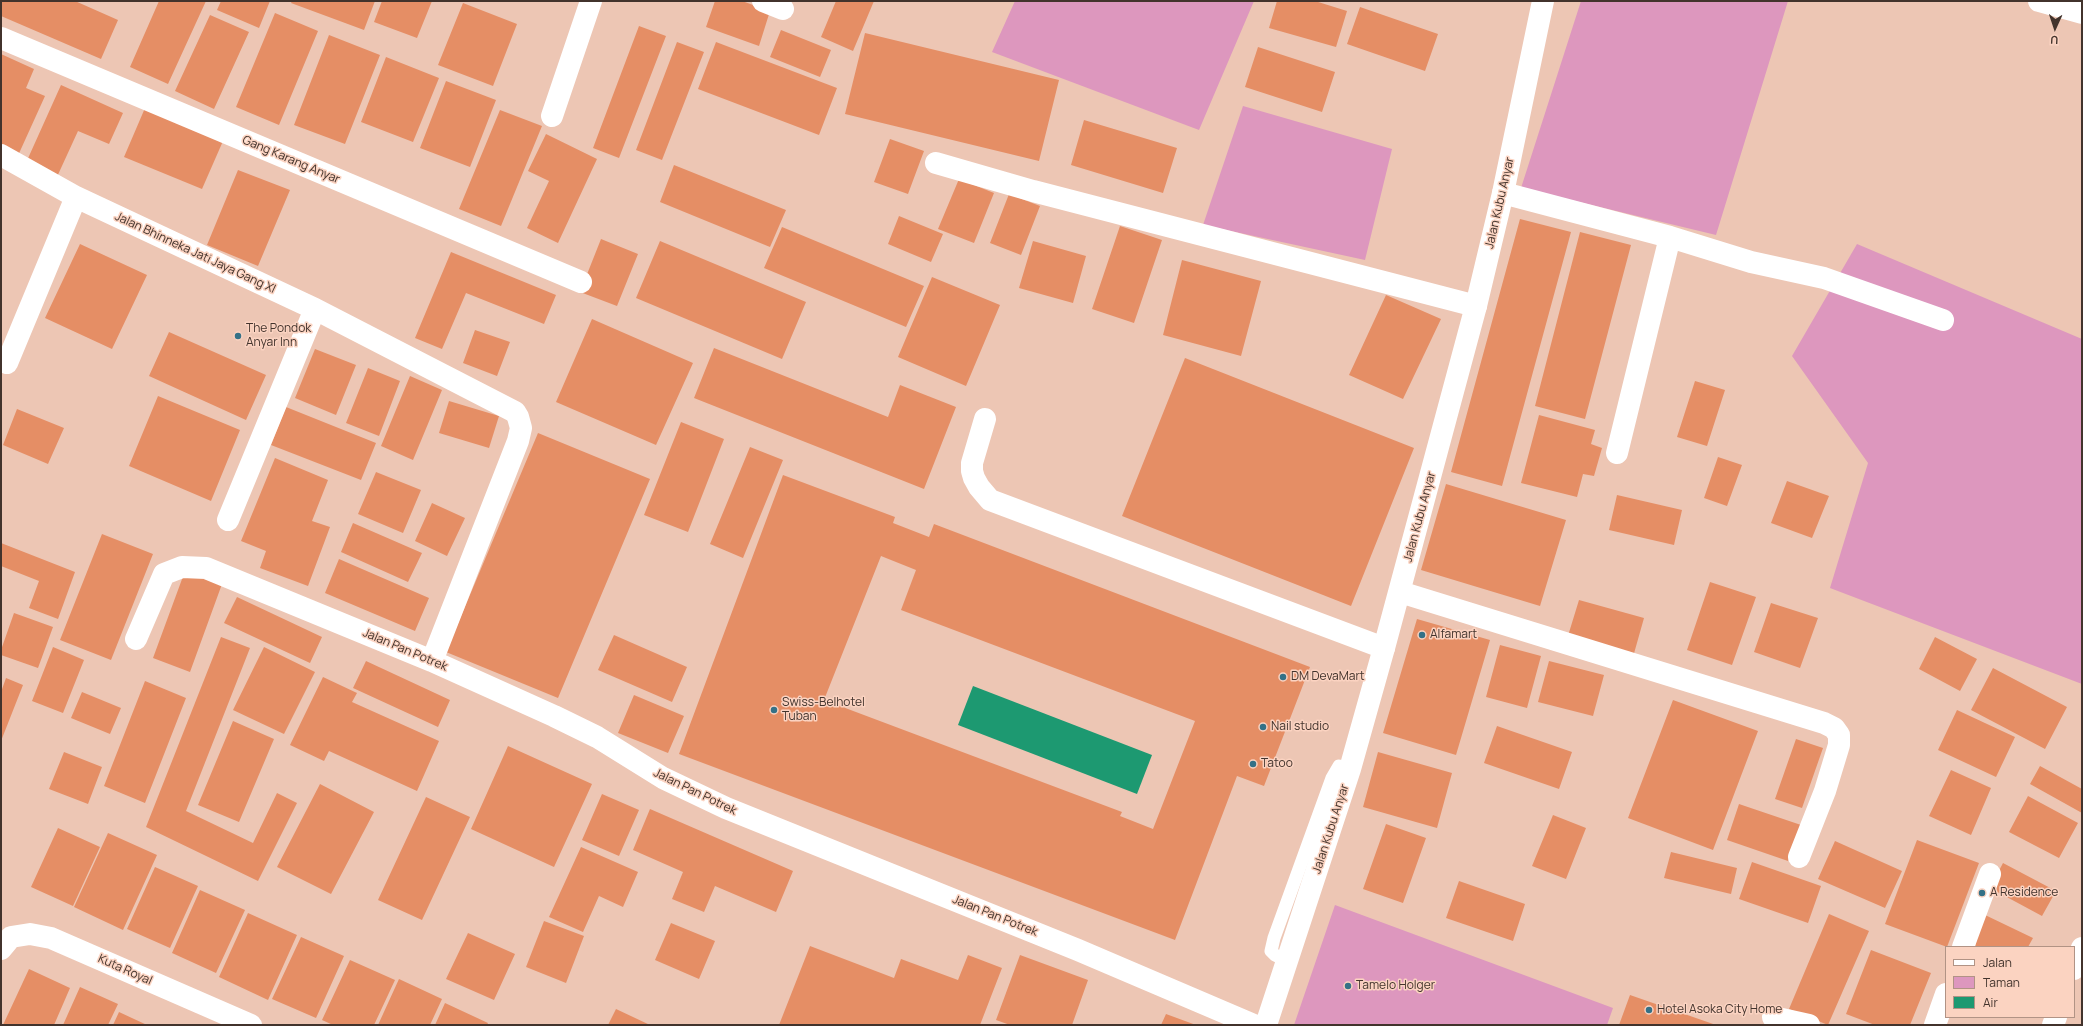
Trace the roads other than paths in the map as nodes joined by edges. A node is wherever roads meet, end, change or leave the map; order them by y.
1 (591, 1) edge
2 (1543, 1) edge
3 (2039, 1) edge
4 (2082, 13) edge
5 (1, 38) edge
6 (552, 116) dead end
7 (1, 155) edge
8 (936, 163) dead end
9 (1503, 193) junction
10 (76, 197) junction
11 (1670, 237) junction
12 (581, 282) dead end
13 (1476, 306) junction
14 (315, 309) junction
15 (1943, 320) dead end
16 (7, 363) dead end
17 (985, 419) dead end
18 (1617, 453) dead end
19 (228, 520) dead end
20 (1400, 592) junction
21 (136, 639) dead end
22 (1384, 648) junction
23 (432, 661) junction
24 (1799, 857) dead end
25 (1990, 874) dead end
26 (1963, 946) edge
27 (2082, 948) edge
28 (1, 949) edge
29 (2075, 966) edge
30 (1945, 997) edge
31 (1773, 1017) dead end
32 (251, 1025) edge
33 (1254, 1025) edge
34 (1266, 1025) edge
35 (1809, 1025) edge
36 (1935, 1025) edge

1 - 6 street
2 - 9 street, Jalan Kubu Anyar
3 - 4 street
5 - 12 street, Gang Karang Anyar
7 - 10 street, Jalan Bhinneka Jati Jaya Gang XI
8 - 13 street
9 - 11 street
9 - 13 street, Jalan Kubu Anyar
10 - 14 street, Jalan Bhinneka Jati Jaya Gang XI
10 - 16 street
11 - 15 street
11 - 18 street
13 - 20 street, Jalan Kubu Anyar
14 - 19 street
14 - 23 street, Jalan Bhinneka Jati Jaya Gang XI
17 - 22 street
20 - 22 street, Jalan Kubu Anyar
20 - 24 street
21 - 23 street, Jalan Pan Potrek
22 - 34 street, Jalan Kubu Anyar
23 - 33 street, Jalan Pan Potrek
25 - 26 street
27 - 29 street
28 - 32 street, Kuta Royal
30 - 36 street
31 - 35 street

